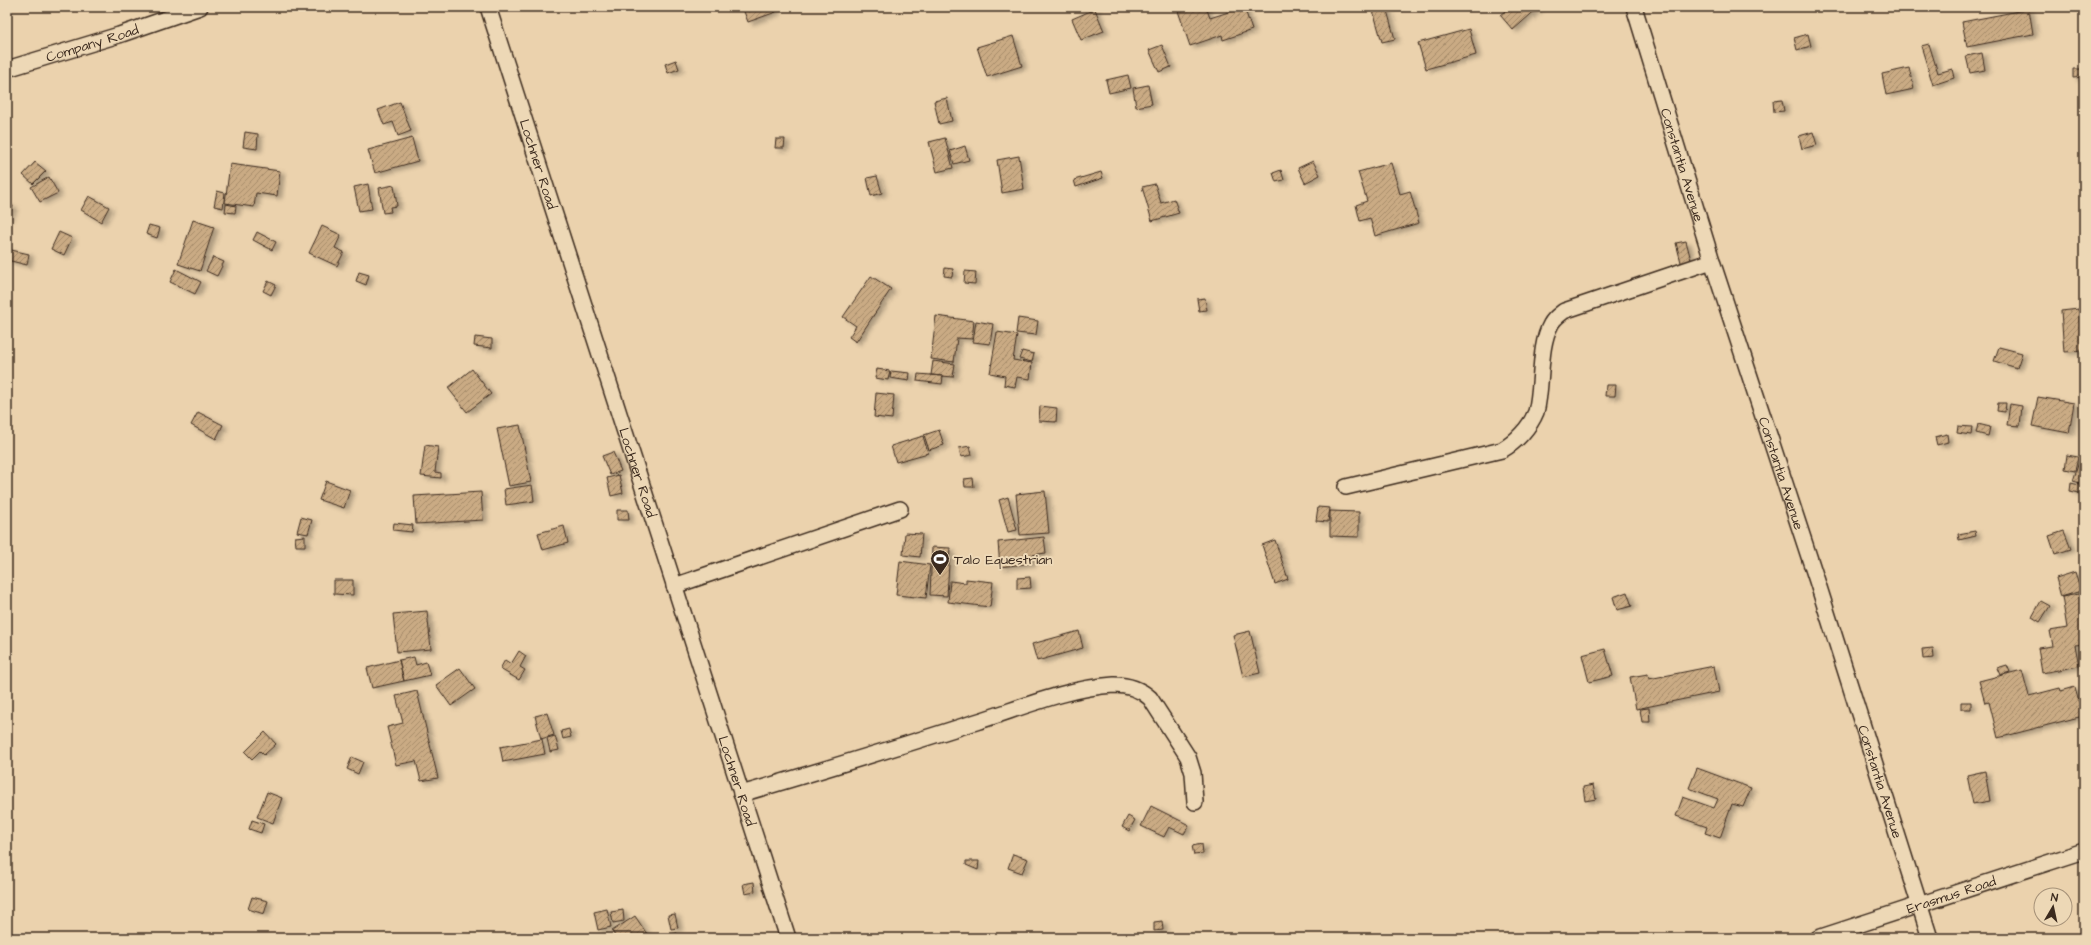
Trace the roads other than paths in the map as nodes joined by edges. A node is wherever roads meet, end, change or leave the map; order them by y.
1 (200, 7) edge
2 (488, 7) edge
3 (1634, 7) edge
4 (7, 69) edge
5 (1712, 261) junction
6 (1346, 487) dead end
7 (900, 509) dead end
8 (674, 586) junction
9 (742, 794) junction
10 (1195, 802) dead end
11 (2084, 851) edge
12 (1920, 905) junction
13 (788, 938) edge
14 (1818, 938) edge
15 (1930, 938) edge

1 - 4 street, Company Road
2 - 8 street, Lochner Road
3 - 5 street, Constantia Avenue
5 - 6 street
5 - 12 street, Constantia Avenue
7 - 8 street
8 - 9 street, Lochner Road
9 - 10 street
9 - 13 street, Lochner Road
11 - 12 street, Erasmus Road
12 - 14 street, Erasmus Road
12 - 15 street, Constantia Avenue

